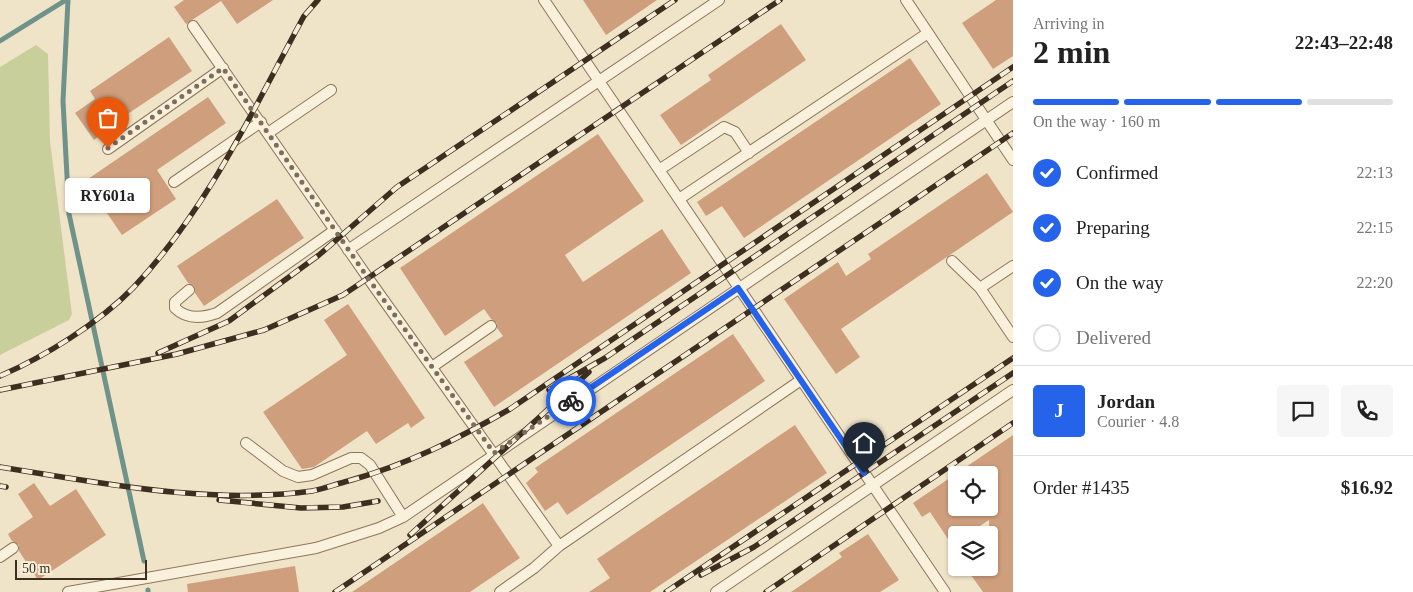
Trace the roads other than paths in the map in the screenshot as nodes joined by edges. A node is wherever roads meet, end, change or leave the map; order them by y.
1 (544, 0) edge
2 (719, 0) edge
3 (906, 0) edge
4 (193, 26) dead end
5 (928, 33) junction
6 (223, 68) junction
7 (599, 81) junction
8 (331, 90) dead end
9 (1013, 102) edge
10 (986, 120) junction
11 (261, 122) junction
12 (268, 133) junction
13 (108, 148) dead end
14 (749, 152) junction
15 (1013, 160) edge
16 (659, 170) junction
17 (174, 182) dead end
18 (679, 199) junction
19 (335, 230) junction
20 (348, 250) junction
21 (952, 261) dead end
22 (1013, 266) edge
23 (738, 288) junction
24 (980, 288) junction
25 (189, 290) dead end
26 (490, 326) dead end
27 (1013, 337) edge
28 (432, 367) junction
29 (801, 380) junction
30 (1013, 390) edge
31 (246, 443) dead end
32 (494, 453) junction
33 (873, 486) junction
34 (403, 517) junction
35 (559, 546) junction
36 (13, 548) dead end
37 (0, 557) edge
38 (507, 590) edge
39 (68, 592) edge
40 (716, 592) edge
41 (945, 592) edge

1 - 7 lane
2 - 7 lane
3 - 5 lane
4 - 6 lane
5 - 10 lane
5 - 14 lane
6 - 11 lane
6 - 13 lane
7 - 16 lane
7 - 20 lane
8 - 12 lane
9 - 10 lane
10 - 15 lane
10 - 23 lane
11 - 12 lane
11 - 17 lane
12 - 19 lane
14 - 16 lane
14 - 18 lane
16 - 18 lane
18 - 23 lane
19 - 20 lane
19 - 25 lane
20 - 28 lane
21 - 24 lane
22 - 24 lane
23 - 29 lane
23 - 32 lane
24 - 27 lane
26 - 28 lane
28 - 32 lane
29 - 33 lane
29 - 35 lane
30 - 33 lane
31 - 34 lane
32 - 34 lane
32 - 35 lane
33 - 40 lane
33 - 41 lane
34 - 39 lane
35 - 38 lane
36 - 37 lane

